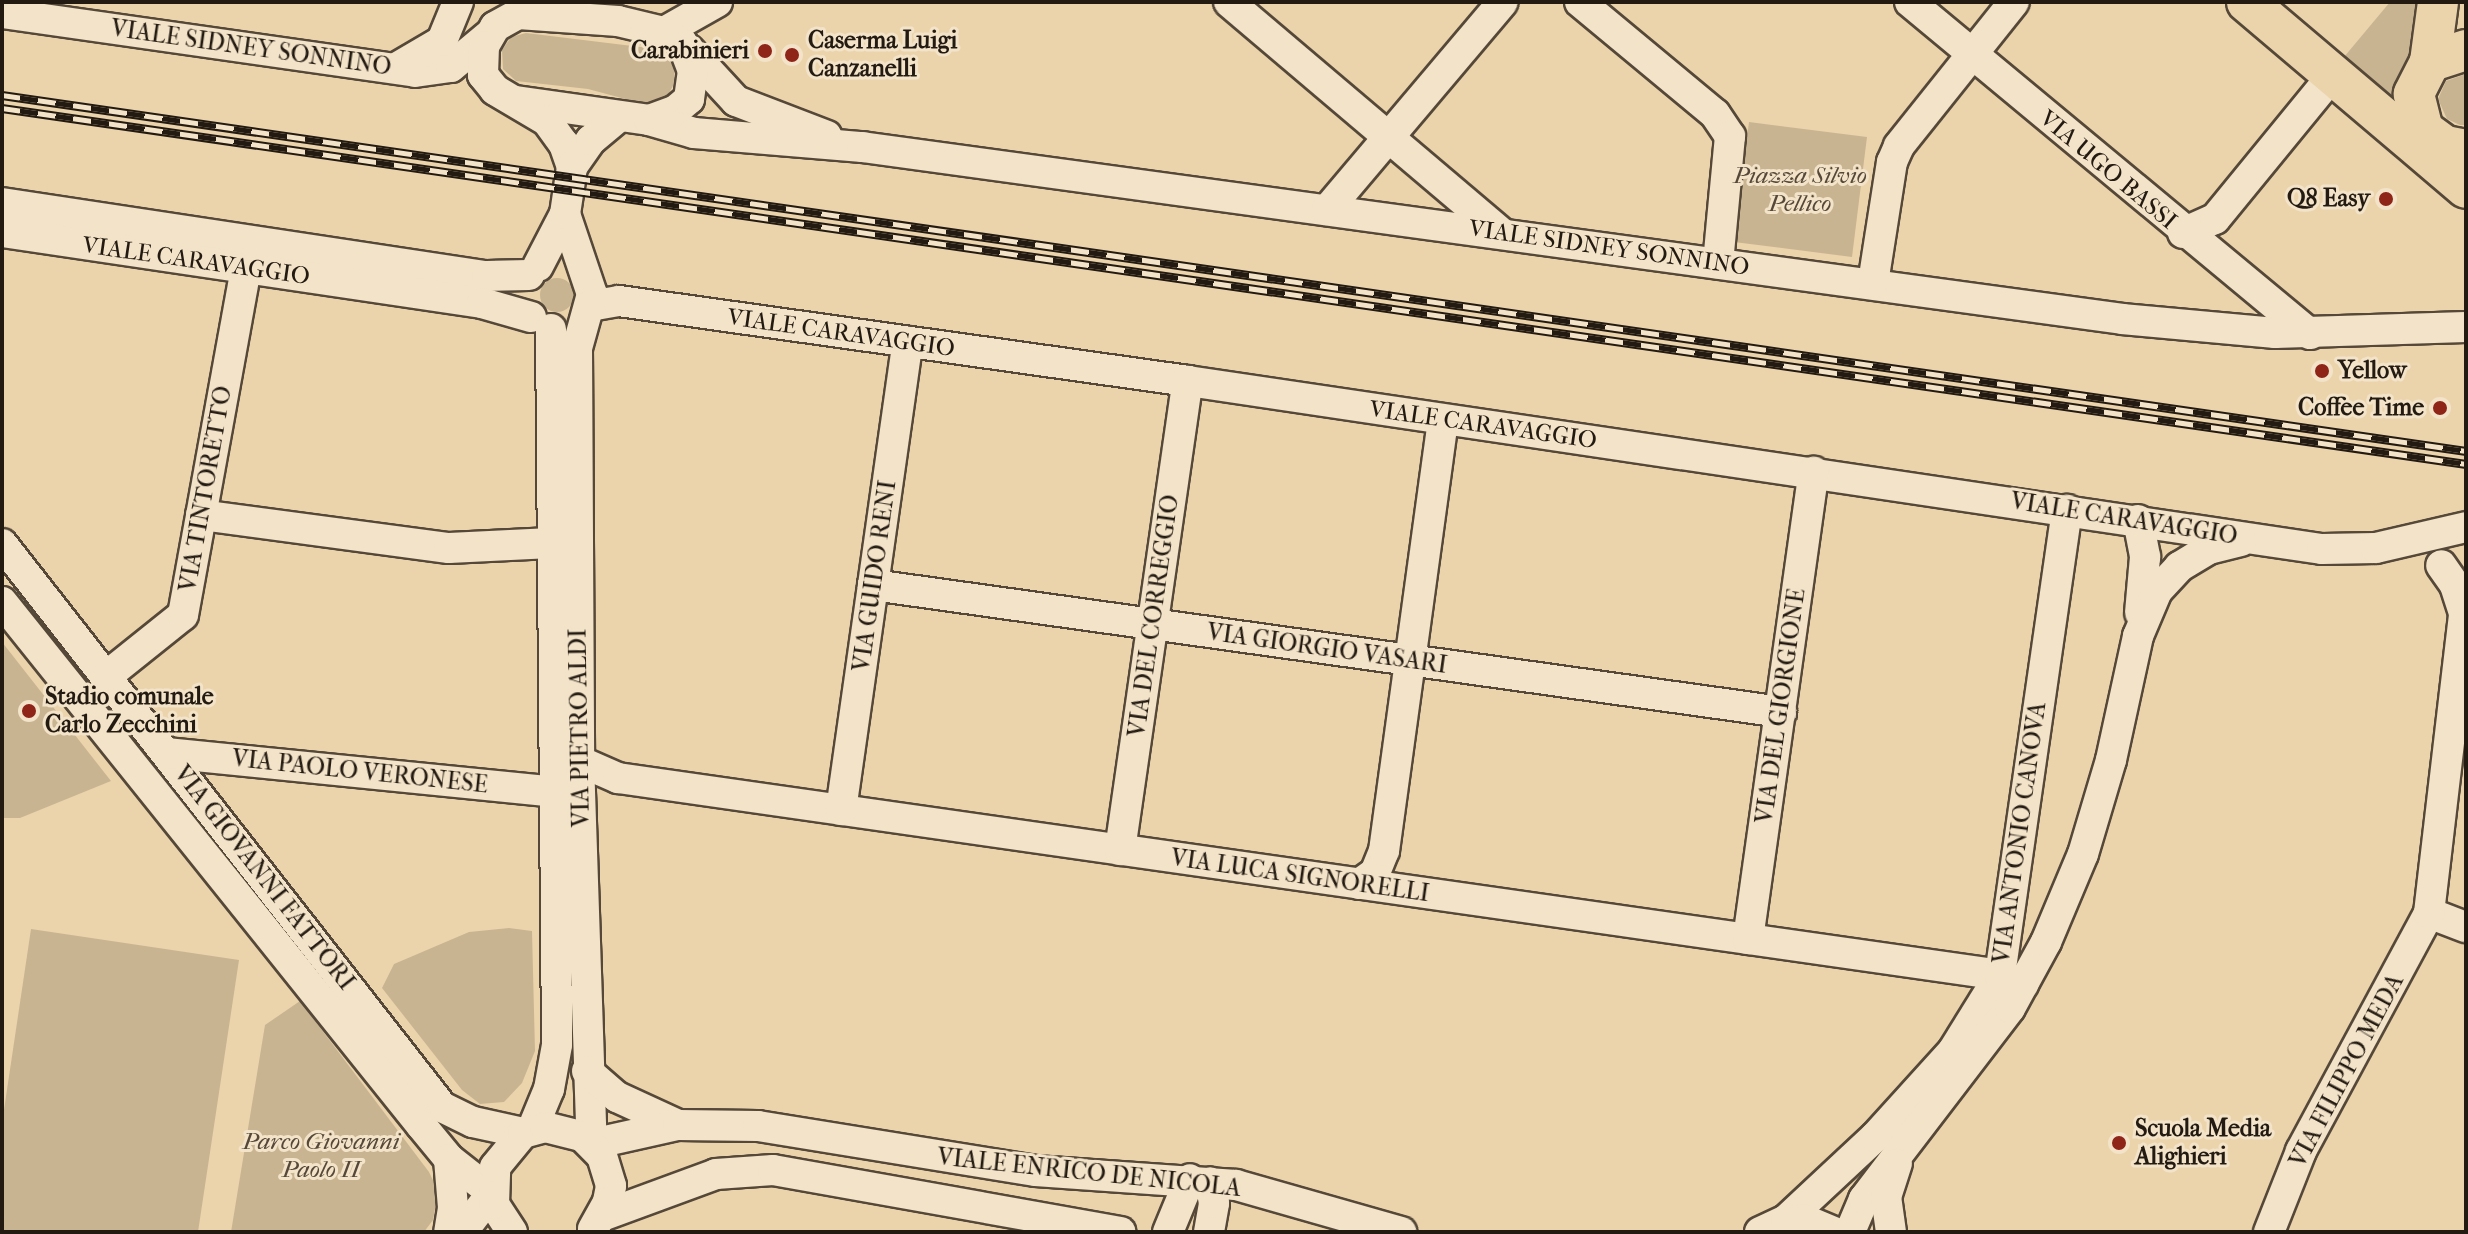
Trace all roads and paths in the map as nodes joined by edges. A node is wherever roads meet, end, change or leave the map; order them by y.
1 (458, 2) edge
2 (591, 2) edge
3 (717, 2) edge
4 (1229, 2) edge
5 (1503, 2) edge
6 (1580, 2) edge
7 (1910, 2) edge
8 (2014, 2) edge
9 (2247, 2) edge
10 (2438, 2) edge
11 (2462, 2) edge
12 (2466, 10) edge
13 (2, 13) edge
14 (105, 14) edge
15 (618, 21) junction
16 (490, 22) edge
17 (673, 38) junction
18 (1972, 54) junction
19 (2448, 56) edge
20 (396, 68) junction
21 (2336, 78) junction
22 (516, 101) junction
23 (617, 118) junction
24 (2417, 118) junction
25 (649, 120) junction
26 (1389, 137) junction
27 (862, 147) junction
28 (2466, 150) edge
29 (572, 167) junction
30 (2466, 188) edge
31 (2, 203) edge
32 (1327, 210) junction
33 (565, 214) junction
34 (2, 232) edge
35 (1500, 232) junction
36 (2183, 233) junction
37 (1718, 263) junction
38 (246, 268) junction
39 (579, 268) junction
40 (534, 270) junction
41 (1873, 283) junction
42 (2466, 305) edge
43 (588, 310) junction
44 (541, 323) junction
45 (2466, 327) edge
46 (2358, 332) junction
47 (2310, 334) junction
48 (908, 342) junction
49 (1188, 381) junction
50 (1443, 420) junction
51 (1814, 472) junction
52 (2067, 510) junction
53 (201, 515) junction
54 (2138, 520) junction
55 (2466, 527) edge
56 (2248, 539) junction
57 (551, 543) junction
58 (2, 544) edge
59 (2376, 548) junction
60 (2453, 570) edge
61 (873, 585) junction
62 (2, 602) edge
63 (1153, 624) junction
64 (2138, 636) junction
65 (2464, 639) edge
66 (1412, 660) junction
67 (108, 675) junction
68 (1781, 712) junction
69 (2459, 714) edge
70 (166, 753) junction
71 (579, 761) junction
72 (554, 792) junction
73 (841, 810) junction
74 (1120, 850) junction
75 (1359, 884) junction
76 (2429, 913) junction
77 (2466, 927) edge
78 (1748, 939) junction
79 (2011, 980) junction
80 (587, 1071) junction
81 (678, 1125) junction
82 (528, 1131) junction
83 (592, 1144) junction
84 (1902, 1149) junction
85 (449, 1159) junction
86 (1200, 1180) junction
87 (492, 1193) junction
88 (663, 1195) junction
89 (596, 1226) edge
90 (1773, 1226) edge
91 (449, 1232) edge
92 (462, 1232) edge
93 (512, 1232) edge
94 (633, 1232) edge
95 (1121, 1232) edge
96 (1168, 1232) edge
97 (1209, 1232) edge
98 (1401, 1232) edge
99 (1833, 1232) edge
100 (1850, 1232) edge
101 (1891, 1232) edge
102 (2269, 1232) edge

1 - 20 street
2 - 15 street
3 - 17 street
4 - 26 street
5 - 26 street
6 - 37 street
7 - 18 street, VIA UGO BASSI
8 - 18 street
9 - 21 main road
10 - 19 main road
11 - 12 main road
13 - 14 street, VIALE SIDNEY SONNINO
14 - 20 street, VIALE SIDNEY SONNINO
15 - 16 street
15 - 17 street
16 - 20 street, VIALE SIDNEY SONNINO
16 - 22 street
17 - 25 street
17 - 27 street, VIALE SIDNEY SONNINO
18 - 36 street, VIA UGO BASSI
18 - 41 street
19 - 24 main road
21 - 24 main road
21 - 30 main road
21 - 36 street
22 - 23 street, VIALE SIDNEY SONNINO
22 - 29 street
23 - 25 street, VIALE SIDNEY SONNINO
23 - 29 street
24 - 28 main road
25 - 27 street, VIALE SIDNEY SONNINO
26 - 32 street
26 - 35 street
27 - 32 street, VIALE SIDNEY SONNINO
29 - 33 street
31 - 40 street, VIALE CARAVAGGIO
32 - 35 street, VIALE SIDNEY SONNINO
33 - 39 street
33 - 40 street
34 - 38 street, VIALE CARAVAGGIO
35 - 37 street, VIALE SIDNEY SONNINO
36 - 47 street, VIA UGO BASSI
37 - 41 street, VIALE SIDNEY SONNINO
38 - 44 street, VIALE CARAVAGGIO
38 - 53 street, VIA TINTORETTO
39 - 40 street, VIALE CARAVAGGIO
39 - 43 street
40 - 44 street
41 - 47 street, VIALE SIDNEY SONNINO
42 - 46 street, VIALE SIDNEY SONNINO
43 - 44 street, VIALE CARAVAGGIO
43 - 48 street, VIALE CARAVAGGIO
43 - 71 street, VIA PIETRO ALDI
44 - 57 street, VIA PIETRO ALDI
45 - 46 street, VIALE SIDNEY SONNINO
46 - 47 street, VIALE SIDNEY SONNINO
48 - 49 street, VIALE CARAVAGGIO
48 - 61 street, VIA GUIDO RENI
49 - 50 street, VIALE CARAVAGGIO
49 - 63 street, VIA DEL CORREGGIO
50 - 51 street, VIALE CARAVAGGIO
50 - 66 street
51 - 52 street, VIALE CARAVAGGIO
51 - 68 street, VIA DEL GIORGIONE
52 - 54 street, VIALE CARAVAGGIO
52 - 79 street, VIA ANTONIO CANOVA
53 - 57 street
53 - 67 street, VIA TINTORETTO
54 - 56 street, VIALE CARAVAGGIO
54 - 64 street, VIA ANTONIO CANOVA
55 - 59 street, VIALE CARAVAGGIO
56 - 59 street, VIALE CARAVAGGIO
56 - 64 street, VIA ANTONIO CANOVA
57 - 72 street, VIA PIETRO ALDI
58 - 67 street, VIA GIOVANNI FATTORI
59 - 60 street, VIALE CARAVAGGIO
60 - 65 street
61 - 63 street, VIA GIORGIO VASARI
61 - 73 street, VIA GUIDO RENI
62 - 85 street, VIA GIOVANNI FATTORI
63 - 66 street, VIA GIORGIO VASARI
63 - 74 street, VIA DEL CORREGGIO
64 - 79 street, VIA ANTONIO CANOVA
65 - 69 street
66 - 68 street, VIA GIORGIO VASARI
66 - 75 street
67 - 70 street, VIA GIOVANNI FATTORI
68 - 78 street, VIA DEL GIORGIONE
69 - 76 street
70 - 72 street, VIA PAOLO VERONESE
70 - 82 street, VIA GIOVANNI FATTORI
71 - 73 street, VIA LUCA SIGNORELLI
71 - 80 street, VIA PIETRO ALDI
72 - 82 street, VIA PIETRO ALDI
73 - 74 street, VIA LUCA SIGNORELLI
74 - 75 street, VIA LUCA SIGNORELLI
75 - 78 street, VIA LUCA SIGNORELLI
76 - 77 street
76 - 102 street, VIA FILIPPO MEDA
78 - 79 street, VIA LUCA SIGNORELLI
79 - 84 street, VIA ANTONIO CANOVA
79 - 90 street, VIA ANTONIO CANOVA
80 - 81 street, VIALE ENRICO DE NICOLA
80 - 83 street, VIA PIETRO ALDI
81 - 83 street, VIALE ENRICO DE NICOLA
81 - 86 street, VIALE ENRICO DE NICOLA
82 - 83 street, VIA GIOVANNI FATTORI
82 - 87 street, VIA PIETRO ALDI
83 - 89 street
84 - 100 street, VIA ANTONIO CANOVA
84 - 101 street
85 - 87 street, VIA GIOVANNI FATTORI
85 - 91 street
86 - 96 street
86 - 97 street
86 - 98 street, VIALE ENRICO DE NICOLA
87 - 92 street
87 - 93 street
88 - 89 street, VIALE ENRICO DE NICOLA
88 - 94 street, VIALE ENRICO DE NICOLA
88 - 95 street, VIALE ENRICO DE NICOLA
90 - 99 street

